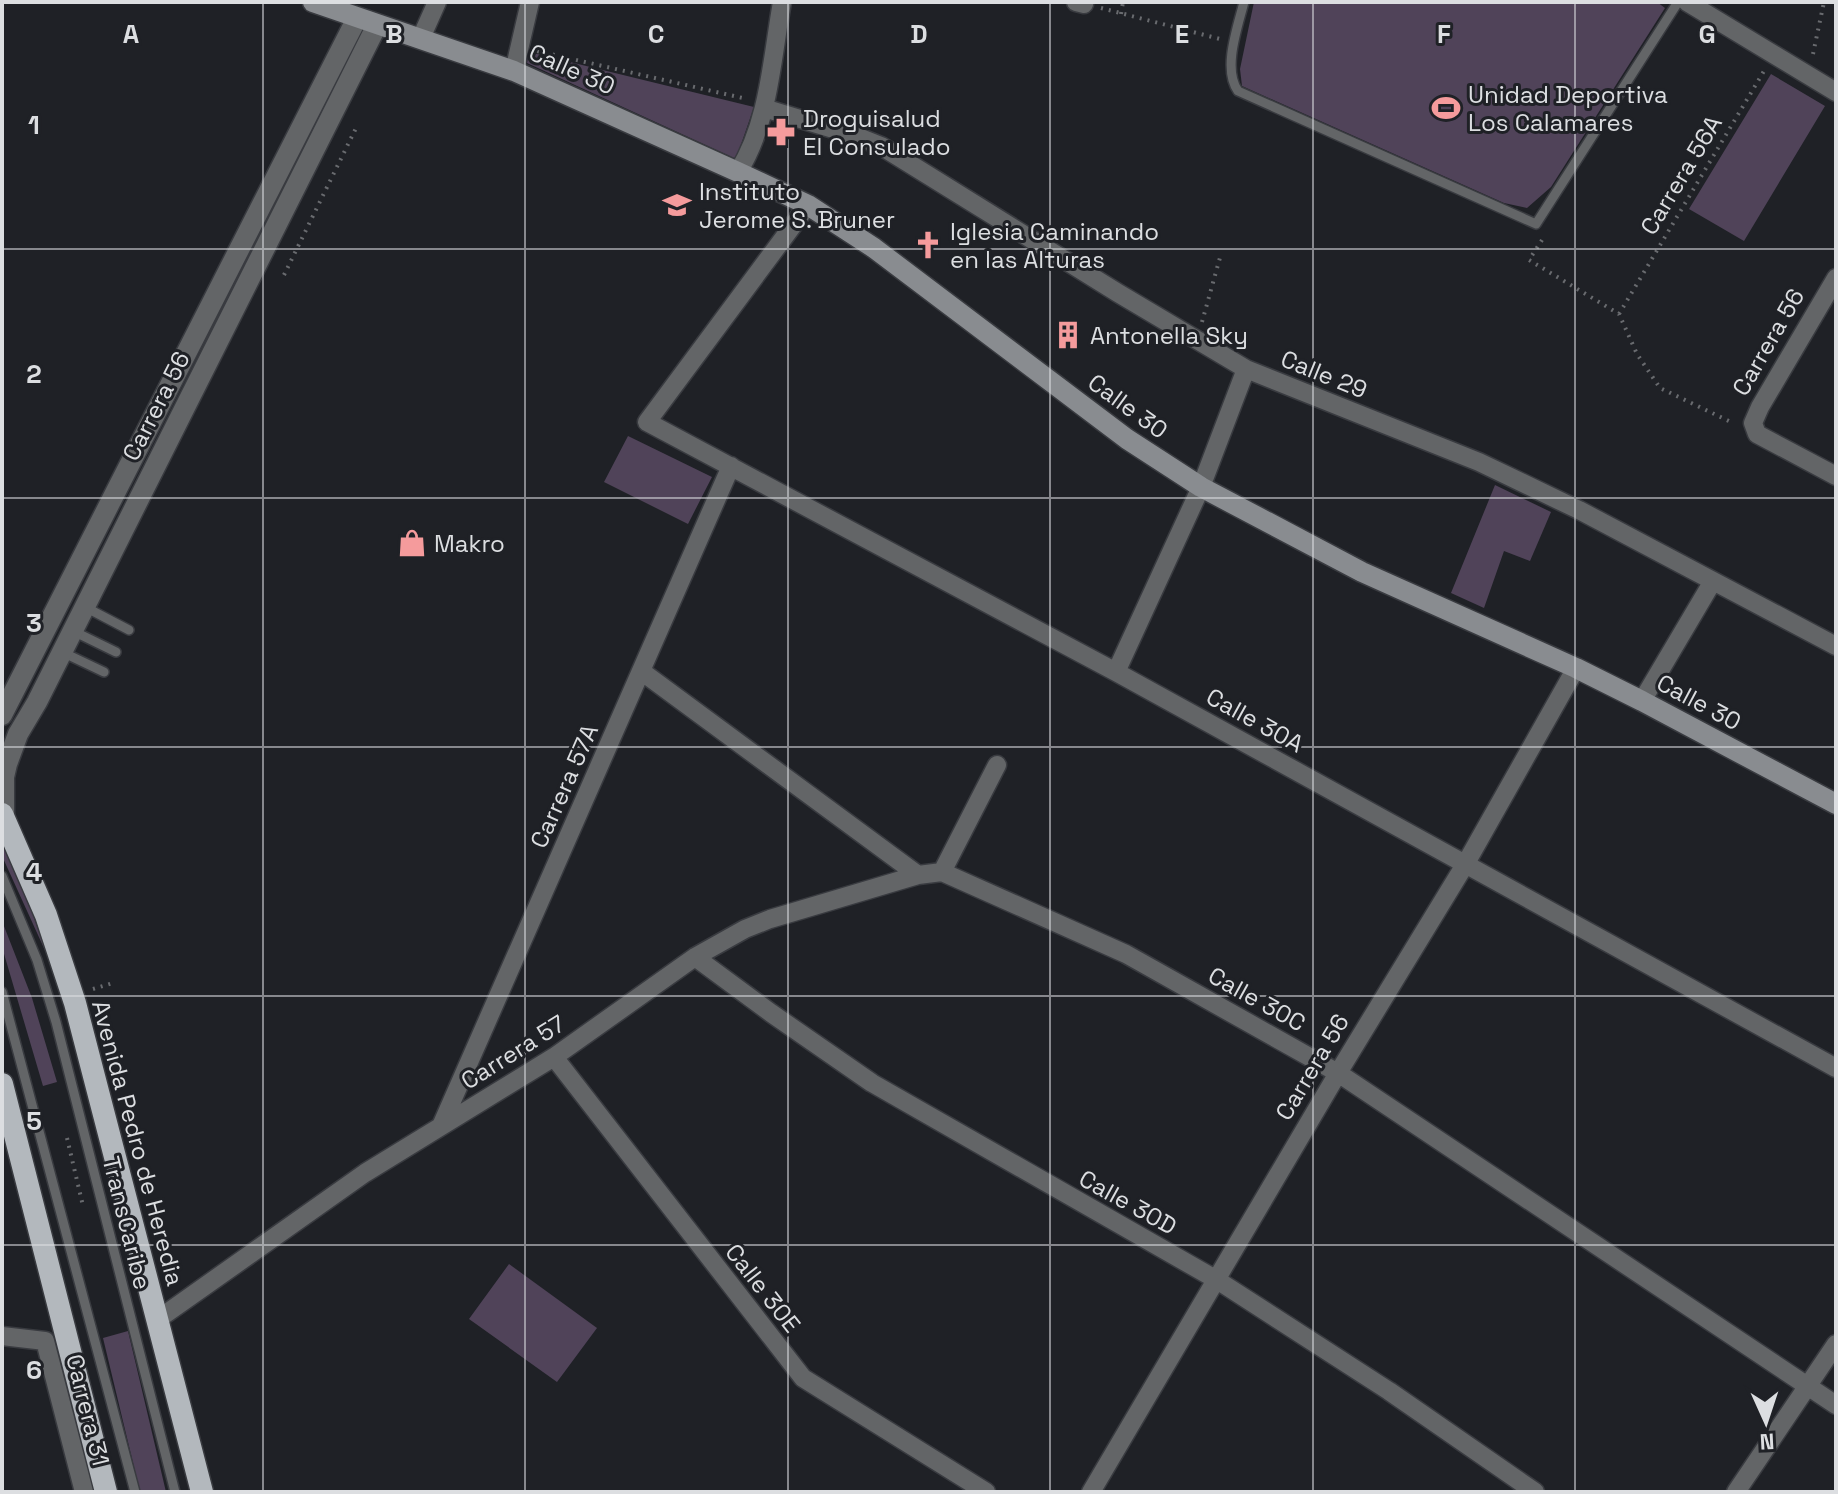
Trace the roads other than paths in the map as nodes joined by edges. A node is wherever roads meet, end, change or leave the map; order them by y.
1 (313, 2) edge
2 (437, 2) edge
3 (530, 2) edge
4 (782, 2) edge
5 (1244, 2) edge
6 (1678, 2) edge
7 (1687, 2) edge
8 (357, 18) junction
9 (377, 25) junction
10 (421, 38) junction
11 (514, 71) junction
12 (1836, 92) edge
13 (764, 106) junction
14 (738, 172) junction
15 (808, 205) junction
16 (1836, 278) edge
17 (1246, 369) junction
18 (731, 466) junction
19 (1836, 476) edge
20 (1201, 487) junction
21 (1713, 581) junction
22 (85, 607) junction
23 (129, 630) dead end
24 (73, 631) junction
25 (1836, 646) edge
26 (62, 652) junction
27 (116, 652) dead end
28 (1576, 668) junction
29 (641, 671) junction
30 (104, 672) dead end
31 (1116, 672) junction
32 (1642, 701) junction
33 (2, 715) edge
34 (997, 765) dead end
35 (1836, 804) edge
36 (3, 816) edge
37 (1466, 863) junction
38 (942, 872) junction
39 (918, 875) junction
40 (2, 876) edge
41 (695, 957) junction
42 (2, 992) edge
43 (554, 1057) junction
44 (1836, 1068) edge
45 (1338, 1073) junction
46 (2, 1084) edge
47 (441, 1126) junction
48 (1217, 1280) junction
49 (157, 1320) junction
50 (2, 1336) edge
51 (1836, 1344) edge
52 (1808, 1386) junction
53 (1836, 1405) edge
54 (84, 1492) edge
55 (106, 1492) edge
56 (135, 1492) edge
57 (175, 1492) edge
58 (202, 1492) edge
59 (986, 1492) edge
60 (1091, 1492) edge
61 (1535, 1492) edge
62 (1736, 1492) edge

1 - 8 main road, Calle 30
2 - 10 street
3 - 11 street
4 - 13 street
5 - 6 lane
7 - 12 street
8 - 9 main road, Calle 30
8 - 33 street, Carrera 56
9 - 10 main road, Calle 30
9 - 22 street, Carrera 56
10 - 11 main road, Calle 30
11 - 14 main road, Calle 30
13 - 14 street
13 - 17 street, Calle 29
14 - 15 main road, Calle 30
15 - 18 street, Calle 30A
15 - 20 main road, Calle 30
16 - 19 street, Carrera 56
17 - 20 street
17 - 21 street, Calle 29
18 - 29 street, Carrera 57A
18 - 31 street, Calle 30A
20 - 28 main road, Calle 30
20 - 31 street
21 - 25 street, Calle 29
21 - 32 street
22 - 23 lane
22 - 24 street, Carrera 56
24 - 26 street, Carrera 56
24 - 27 lane
26 - 30 lane
26 - 36 street, Carrera 56
28 - 32 main road, Calle 30
28 - 37 street, Carrera 56
29 - 39 street
29 - 47 street, Carrera 57A
31 - 37 street, Calle 30A
32 - 35 main road, Calle 30
34 - 38 street
36 - 49 highway, Avenida Pedro de Heredia
37 - 44 street, Calle 30A
37 - 45 street, Carrera 56
38 - 39 street
38 - 45 street, Calle 30C
39 - 41 street, Carrera 57
40 - 57 lane, TransCaribe
41 - 43 street, Carrera 57
41 - 48 street, Calle 30D
42 - 56 lane
43 - 47 street, Carrera 57
43 - 59 street, Calle 30E
45 - 48 street, Carrera 56
45 - 52 street, Calle 30C
46 - 55 highway
47 - 49 street, Carrera 57
48 - 60 street, Carrera 56
48 - 61 street, Calle 30D
49 - 58 highway, Avenida Pedro de Heredia
50 - 54 street, Carrera 31
51 - 52 street
52 - 53 street, Calle 30C
52 - 62 street

